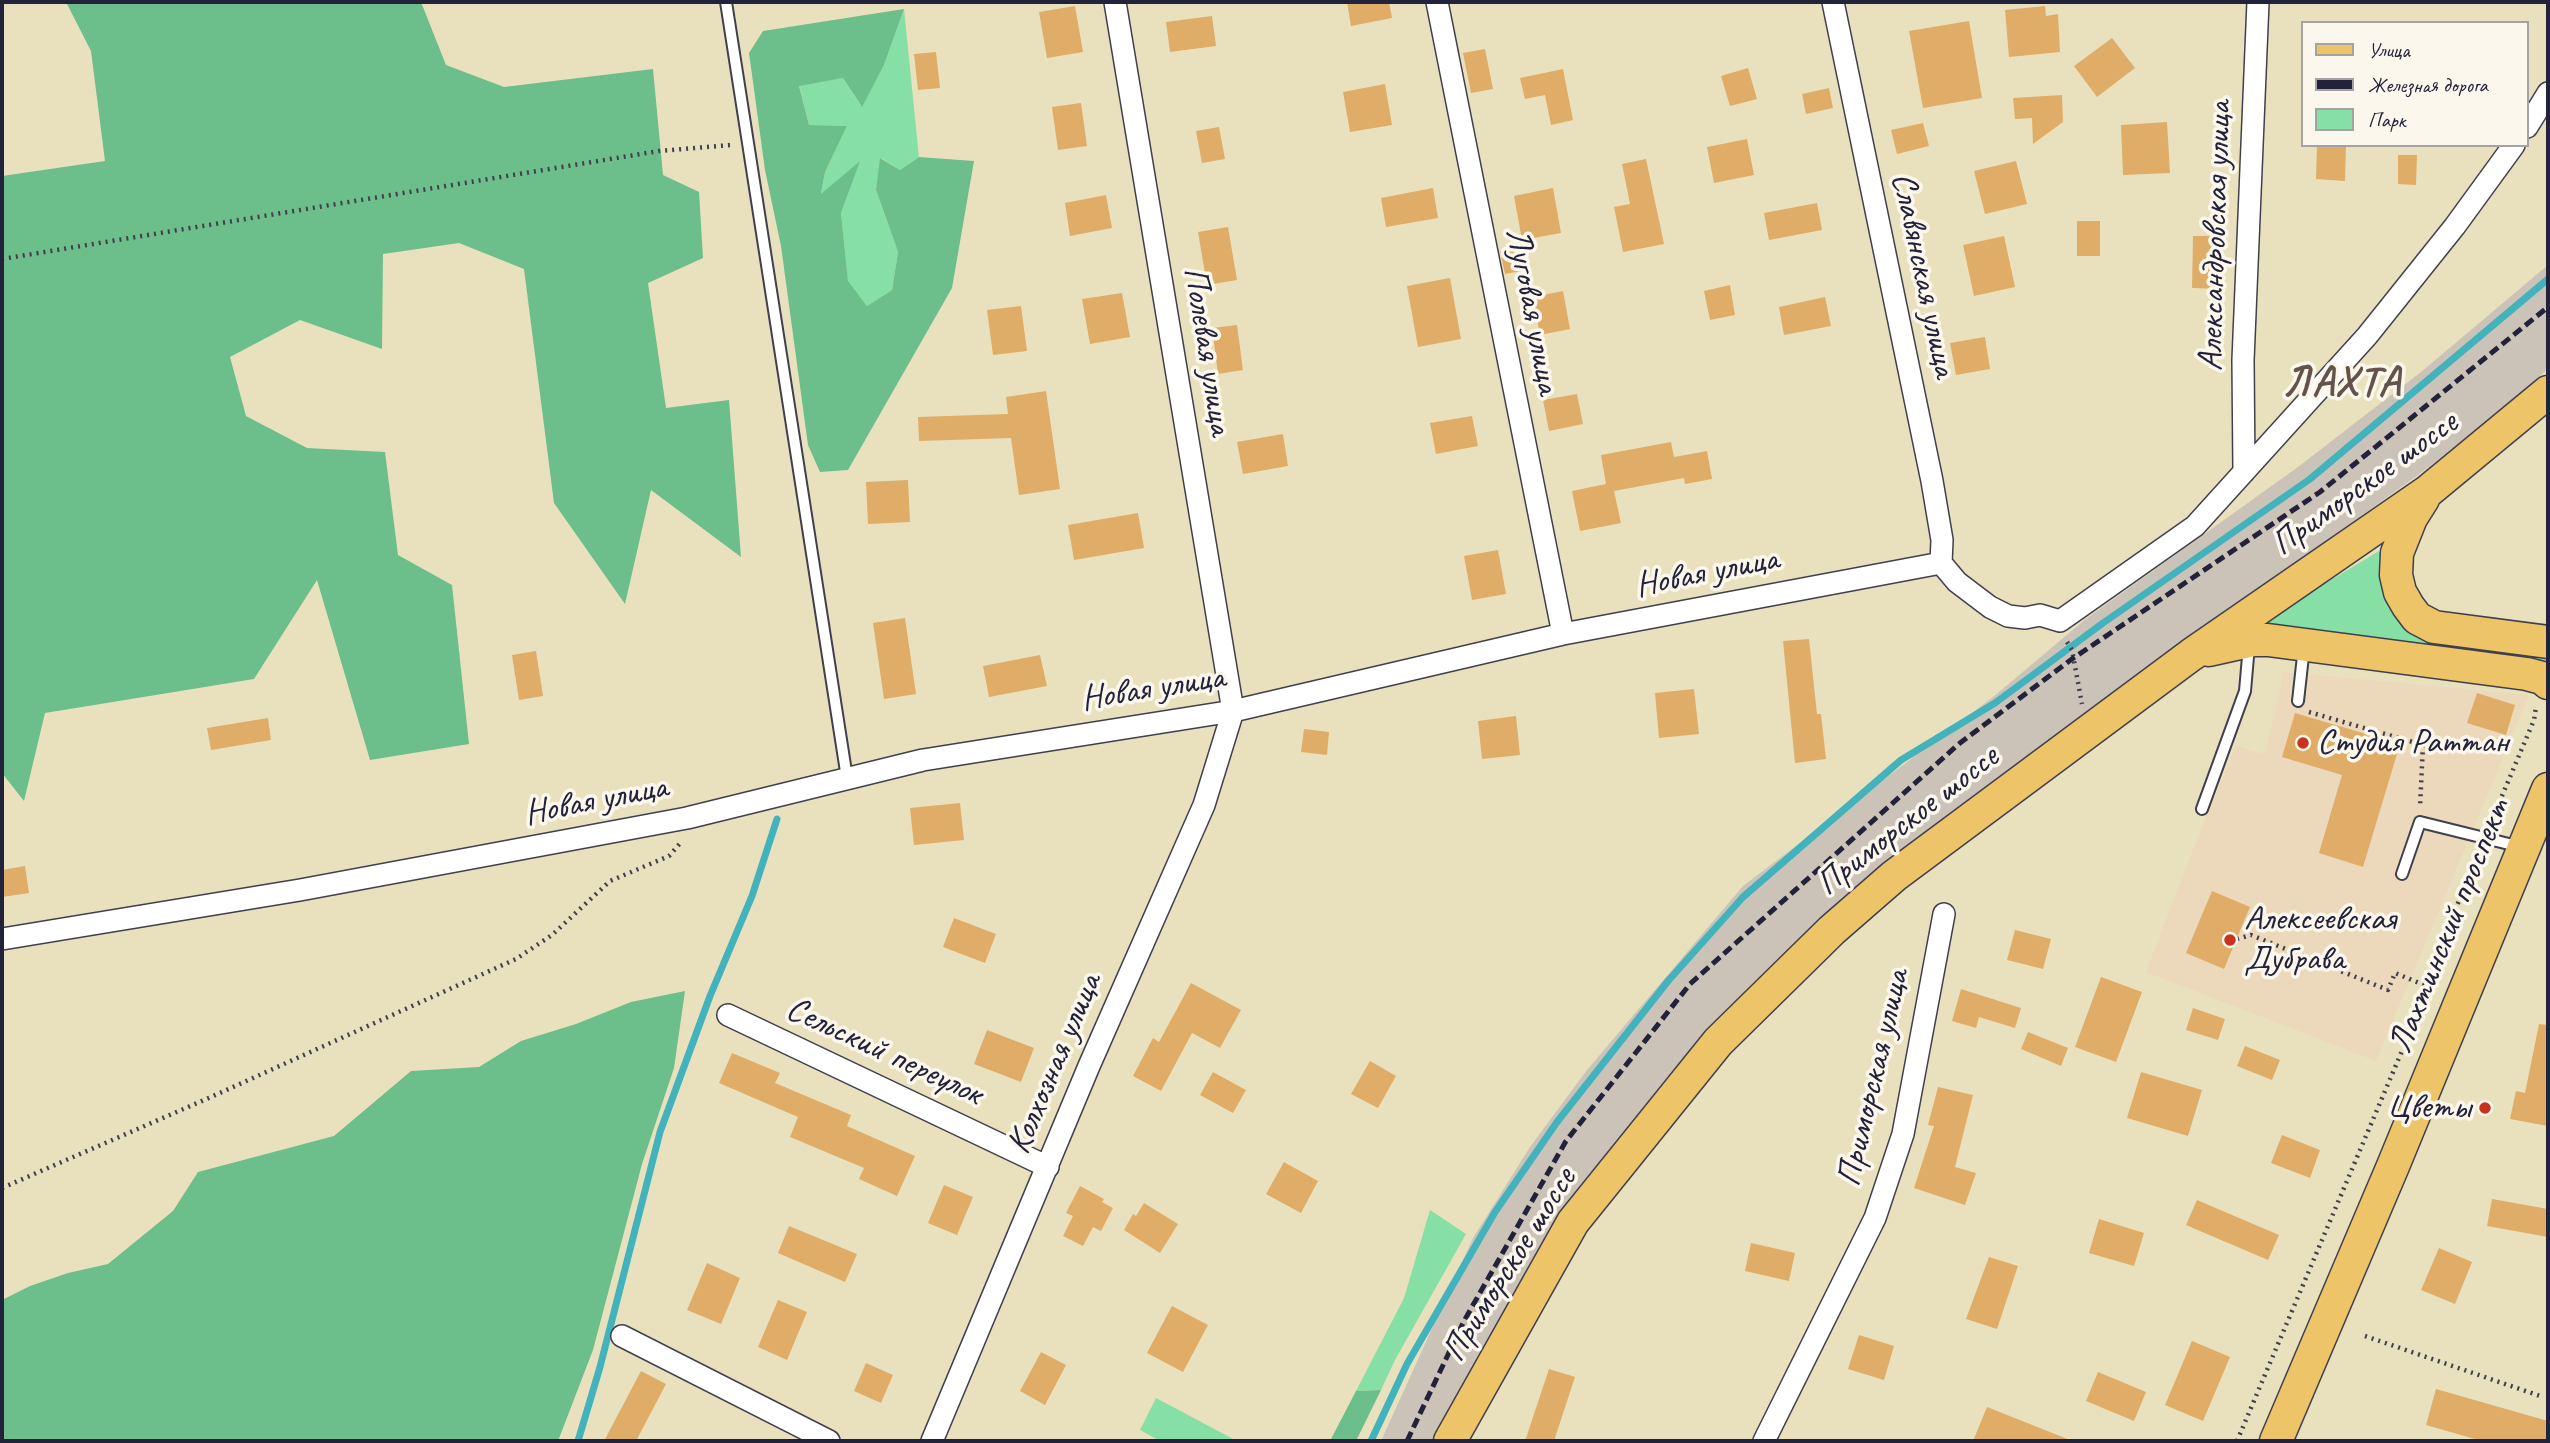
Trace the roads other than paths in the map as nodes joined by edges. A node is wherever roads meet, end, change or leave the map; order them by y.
1 (726, 2) edge
2 (1115, 2) edge
3 (1437, 2) edge
4 (1833, 2) edge
5 (2258, 2) edge
6 (2548, 93) edge
7 (2529, 124) edge
8 (2513, 147) edge
9 (2548, 392) edge
10 (2244, 472) junction
11 (2427, 492) junction
12 (1941, 563) junction
13 (1563, 634) junction
14 (2249, 641) junction
15 (2548, 642) edge
16 (2304, 644) junction
17 (2191, 654) junction
18 (2543, 692) edge
19 (2298, 701) dead end
20 (1233, 711) junction
21 (847, 778) junction
22 (2547, 789) edge
23 (2202, 809) dead end
24 (2524, 847) junction
25 (2402, 874) dead end
26 (1944, 914) dead end
27 (2, 939) edge
28 (729, 1015) dead end
29 (1048, 1167) junction
30 (622, 1336) dead end
31 (829, 1441) edge
32 (932, 1441) edge
33 (1450, 1441) edge
34 (1764, 1441) edge
35 (2276, 1441) edge

1 - 21 lane
2 - 20 street, Полевая улица
3 - 13 street, Луговая улица
4 - 12 street, Славянская улица
5 - 10 street, Александровская улица
6 - 7 street
8 - 10 street
9 - 11 main road, Приморское шоссе
10 - 12 street
11 - 15 main road
11 - 17 main road, Приморское шоссе
12 - 13 street, Новая улица
13 - 20 street, Новая улица
14 - 16 main road
14 - 17 main road
14 - 23 lane
16 - 18 main road
16 - 19 lane
17 - 33 main road, Приморское шоссе
20 - 21 street, Новая улица
20 - 29 street, Колхозная улица
21 - 27 street, Новая улица
22 - 24 main road, Лахтинский проспект
24 - 25 lane
24 - 35 main road, Лахтинский проспект
26 - 34 street, Приморская улица
28 - 29 street, Сельский переулок
29 - 32 street, Колхозная улица
30 - 31 street

